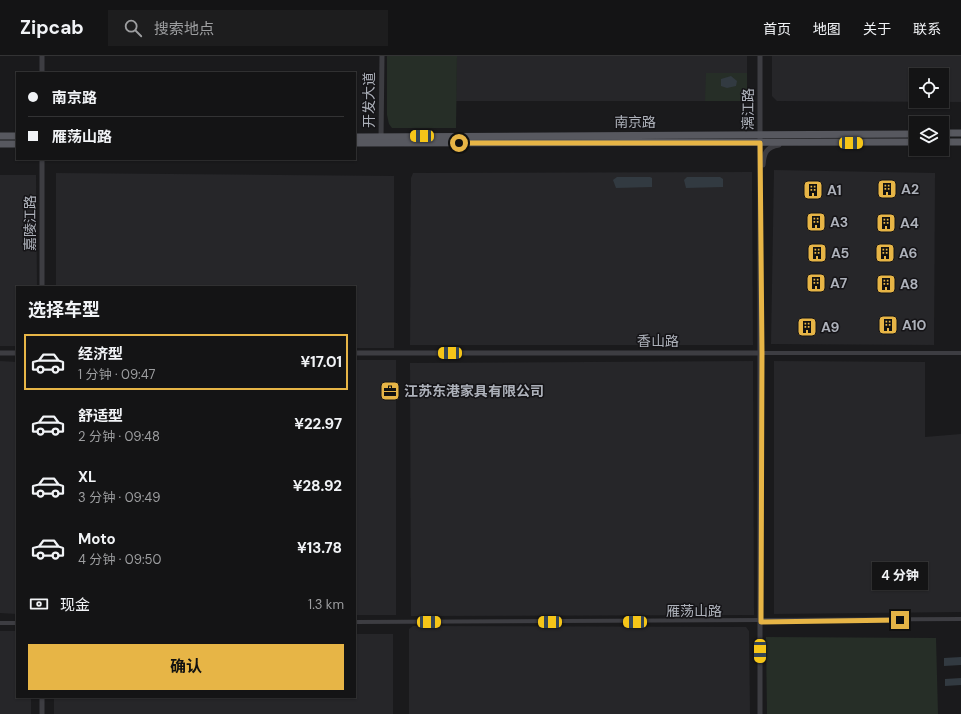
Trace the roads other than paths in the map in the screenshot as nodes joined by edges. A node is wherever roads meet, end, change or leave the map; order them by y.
1 (42, 56) edge
2 (382, 56) edge
3 (760, 56) edge
4 (42, 72) edge
5 (949, 133) edge
6 (961, 133) edge
7 (909, 134) edge
8 (760, 135) junction
9 (0, 136) edge
10 (16, 136) edge
11 (356, 137) edge
12 (381, 140) junction
13 (909, 142) edge
14 (949, 142) edge
15 (961, 142) edge
16 (356, 143) edge
17 (760, 143) junction
18 (787, 143) junction
19 (0, 144) edge
20 (16, 144) edge
21 (42, 160) edge
22 (760, 188) junction
23 (42, 286) edge
24 (0, 353) edge
25 (16, 353) edge
26 (356, 353) edge
27 (762, 353) junction
28 (961, 353) edge
29 (961, 619) edge
30 (356, 622) edge
31 (761, 622) junction
32 (0, 623) edge
33 (16, 623) edge
34 (42, 698) edge
35 (42, 714) edge
36 (760, 714) edge

1 - 4 street
2 - 12 street, 开发大道
3 - 8 street, 漓江路
5 - 6 main road
7 - 8 main road, 南京路
8 - 12 main road, 南京路
8 - 17 street, 漓江路
9 - 10 main road
11 - 12 main road, 南京路
12 - 16 main road, 南京路
12 - 17 main road, 南京路
13 - 18 main road, 南京路
14 - 15 main road
17 - 18 main road, 南京路
17 - 22 street, 漓江路
18 - 22 street
19 - 20 main road
21 - 23 street, 嘉陵江路
22 - 27 street, 漓江路
24 - 25 street
26 - 27 street, 香山路
27 - 28 street, 香山路
27 - 31 street, 漓江路
29 - 31 street, 雁荡山路
30 - 31 street, 雁荡山路
31 - 36 street, 漓江路
32 - 33 street
34 - 35 street

